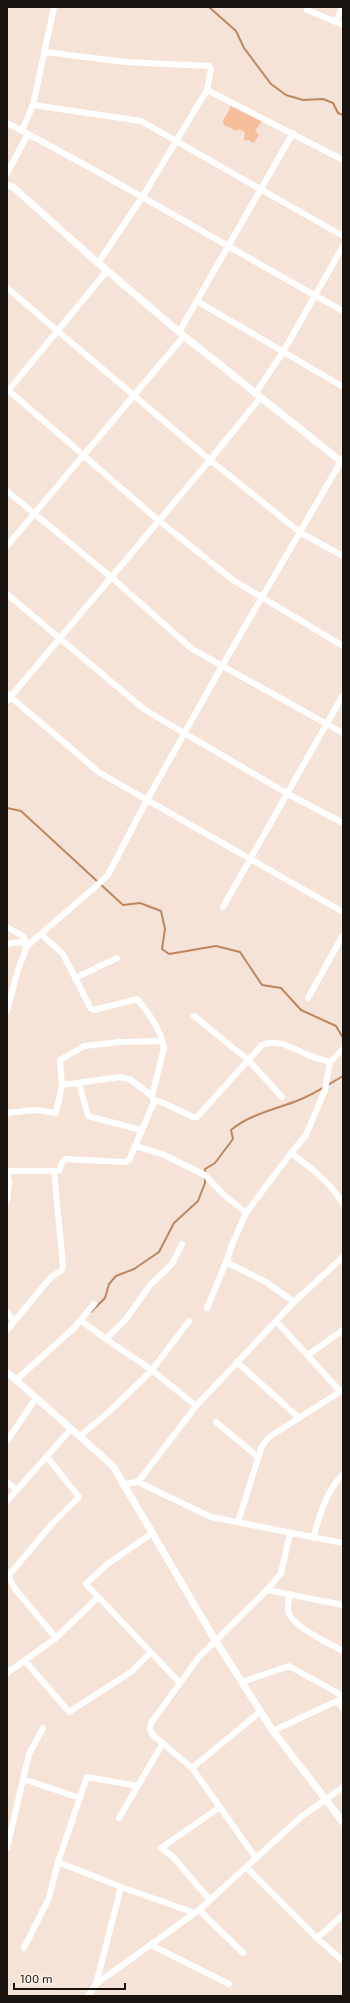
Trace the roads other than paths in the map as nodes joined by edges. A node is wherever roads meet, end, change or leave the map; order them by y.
1 (54, 7) edge
2 (342, 7) edge
3 (307, 10) dead end
4 (336, 22) junction
5 (343, 25) edge
6 (45, 52) junction
7 (207, 90) junction
8 (33, 105) junction
9 (7, 123) edge
10 (22, 130) junction
11 (293, 133) junction
12 (28, 134) junction
13 (177, 140) junction
14 (343, 160) edge
15 (7, 173) edge
16 (7, 185) edge
17 (262, 189) junction
18 (143, 196) junction
19 (343, 236) edge
20 (343, 246) edge
21 (228, 247) junction
22 (98, 263) junction
23 (108, 271) junction
24 (7, 288) edge
25 (315, 296) junction
26 (197, 301) junction
27 (343, 311) edge
28 (58, 331) junction
29 (181, 334) junction
30 (283, 352) junction
31 (343, 387) edge
32 (8, 390) edge
33 (134, 396) junction
34 (258, 396) junction
35 (84, 455) junction
36 (210, 460) junction
37 (342, 461) edge
38 (7, 491) edge
39 (34, 514) junction
40 (158, 520) junction
41 (301, 533) junction
42 (7, 546) edge
43 (343, 556) edge
44 (111, 577) junction
45 (7, 594) edge
46 (262, 598) junction
47 (59, 639) junction
48 (343, 646) edge
49 (222, 666) junction
50 (343, 694) edge
51 (8, 697) edge
52 (326, 723) junction
53 (343, 733) edge
54 (184, 734) junction
55 (288, 794) junction
56 (147, 800) junction
57 (343, 823) edge
58 (250, 859) junction
59 (223, 907) dead end
60 (343, 912) edge
61 (7, 927) edge
62 (42, 934) junction
63 (343, 935) edge
64 (7, 944) edge
65 (27, 946) junction
66 (117, 958) dead end
67 (75, 978) junction
68 (308, 998) dead end
69 (7, 1012) edge
70 (194, 1016) dead end
71 (162, 1041) junction
72 (343, 1050) edge
73 (248, 1060) junction
74 (330, 1062) junction
75 (79, 1083) junction
76 (62, 1085) junction
77 (282, 1097) dead end
78 (153, 1099) junction
79 (7, 1113) edge
80 (141, 1130) junction
81 (135, 1146) junction
82 (291, 1153) junction
83 (7, 1171) edge
84 (54, 1171) junction
85 (341, 1195) edge
86 (7, 1201) edge
87 (343, 1204) edge
88 (246, 1213) junction
89 (182, 1244) dead end
90 (343, 1257) edge
91 (227, 1260) junction
92 (294, 1302) junction
93 (94, 1304) dead end
94 (207, 1308) dead end
95 (7, 1312) edge
96 (80, 1320) junction
97 (14, 1321) junction
98 (189, 1321) dead end
99 (276, 1321) junction
100 (7, 1330) edge
101 (343, 1330) edge
102 (106, 1339) junction
103 (308, 1355) junction
104 (237, 1362) junction
105 (152, 1370) junction
106 (7, 1372) edge
107 (16, 1380) junction
108 (342, 1390) edge
109 (36, 1398) junction
110 (196, 1406) junction
111 (299, 1418) junction
112 (216, 1422) dead end
113 (72, 1429) junction
114 (80, 1436) junction
115 (7, 1441) edge
116 (47, 1457) junction
117 (258, 1457) junction
118 (343, 1474) edge
119 (340, 1481) edge
120 (7, 1482) edge
121 (138, 1482) junction
122 (122, 1484) junction
123 (17, 1490) junction
124 (7, 1501) edge
125 (238, 1522) junction
126 (290, 1533) junction
127 (151, 1534) junction
128 (313, 1538) junction
129 (343, 1543) edge
130 (8, 1574) edge
131 (267, 1590) junction
132 (290, 1594) junction
133 (98, 1597) junction
134 (343, 1605) edge
135 (56, 1638) junction
136 (215, 1640) junction
137 (343, 1651) edge
138 (150, 1653) junction
139 (25, 1661) junction
140 (7, 1673) edge
141 (179, 1682) junction
142 (242, 1682) junction
143 (341, 1698) edge
144 (343, 1708) edge
145 (260, 1711) junction
146 (43, 1728) dead end
147 (273, 1730) junction
148 (163, 1743) junction
149 (192, 1768) junction
150 (23, 1779) junction
151 (138, 1786) junction
152 (343, 1787) edge
153 (80, 1798) junction
154 (326, 1798) junction
155 (220, 1807) junction
156 (118, 1818) dead end
157 (343, 1822) edge
158 (8, 1840) edge
159 (7, 1848) edge
160 (256, 1858) junction
161 (58, 1862) junction
162 (246, 1867) junction
163 (121, 1887) junction
164 (210, 1900) junction
165 (197, 1911) junction
166 (343, 1915) edge
167 (317, 1938) junction
168 (151, 1945) junction
169 (24, 1948) dead end
170 (243, 1953) dead end
171 (343, 1961) edge
172 (96, 1984) junction
173 (229, 1984) dead end
174 (88, 1996) edge

1 - 6 street
2 - 4 street
3 - 4 street
4 - 5 street
6 - 7 street
6 - 8 street
7 - 11 street
7 - 13 street
8 - 10 street
8 - 13 street
9 - 10 street
10 - 12 street
11 - 14 street
11 - 17 street
12 - 15 street
12 - 18 street
13 - 17 street
13 - 18 street
16 - 22 street
17 - 19 street
17 - 21 street
18 - 21 street
18 - 22 street
20 - 25 street
21 - 25 street
21 - 26 street
22 - 23 street
23 - 28 street
23 - 29 street
24 - 28 street
25 - 27 street
25 - 30 street
26 - 29 street
26 - 30 street
28 - 32 street
28 - 33 street
29 - 33 street
29 - 34 street
30 - 31 street
30 - 34 street
32 - 35 street
33 - 35 street
33 - 36 street
34 - 36 street
34 - 37 street
35 - 39 street
35 - 40 street
36 - 40 street
36 - 41 street
37 - 41 street
38 - 39 street
39 - 42 street
39 - 44 street
40 - 44 street
40 - 46 street
41 - 43 street
41 - 46 street
44 - 47 street
44 - 49 street
45 - 47 street
46 - 48 street
46 - 49 street
47 - 51 street
47 - 54 street
49 - 52 street
49 - 54 street
50 - 52 street
51 - 56 street
52 - 53 street
52 - 55 street
54 - 55 street
54 - 56 street
55 - 57 street
55 - 58 street
56 - 58 street
56 - 62 street
58 - 59 street
58 - 60 street
61 - 65 street
62 - 65 street
62 - 67 street
63 - 68 street
64 - 65 street
65 - 69 street
66 - 67 street
67 - 71 street
70 - 73 street
71 - 76 street
71 - 78 street
72 - 74 street
73 - 74 street
73 - 77 street
73 - 78 street
74 - 82 street
75 - 76 street
75 - 78 street
75 - 80 street
76 - 79 street
78 - 80 street
80 - 81 street
81 - 84 street
81 - 88 street
82 - 85 street
82 - 88 street
83 - 84 street
83 - 86 street
84 - 97 street
85 - 87 street
88 - 91 street
89 - 102 street
90 - 92 street
91 - 92 street
91 - 94 street
92 - 99 street
93 - 96 street
95 - 97 street
96 - 102 street
96 - 107 street
97 - 100 street
98 - 105 street
99 - 103 street
99 - 104 street
101 - 103 street
102 - 105 street
103 - 108 street
104 - 110 street
104 - 111 street
105 - 110 street
105 - 114 street
106 - 107 street
107 - 109 street
108 - 111 street
109 - 113 street
109 - 115 street
110 - 121 street
111 - 117 street
112 - 117 street
113 - 114 street
113 - 116 street
114 - 122 street
116 - 123 street
116 - 130 street
117 - 125 street
118 - 119 street
119 - 128 street
120 - 123 street
121 - 122 street
121 - 125 street
122 - 127 street
123 - 124 street
125 - 126 street
126 - 128 street
126 - 131 street
127 - 133 street
127 - 136 street
128 - 129 street
130 - 135 street
131 - 132 street
131 - 136 street
132 - 134 street
132 - 137 street
133 - 135 street
133 - 138 street
135 - 139 street
136 - 141 street
136 - 142 street
138 - 139 street
138 - 141 street
139 - 140 street
141 - 148 street
142 - 143 street
142 - 145 street
143 - 144 street
143 - 147 street
145 - 147 street
145 - 149 street
146 - 150 street
147 - 154 street
148 - 149 street
148 - 151 street
149 - 155 street
150 - 153 street
150 - 158 street
151 - 153 street
151 - 156 street
152 - 154 street
153 - 161 street
154 - 157 street
154 - 160 street
155 - 160 street
155 - 164 street
158 - 159 street
160 - 162 street
161 - 163 street
161 - 169 street
162 - 164 street
162 - 167 street
163 - 165 street
163 - 172 street
164 - 165 street
165 - 168 street
165 - 170 street
166 - 167 street
167 - 171 street
168 - 172 street
168 - 173 street
172 - 174 street

